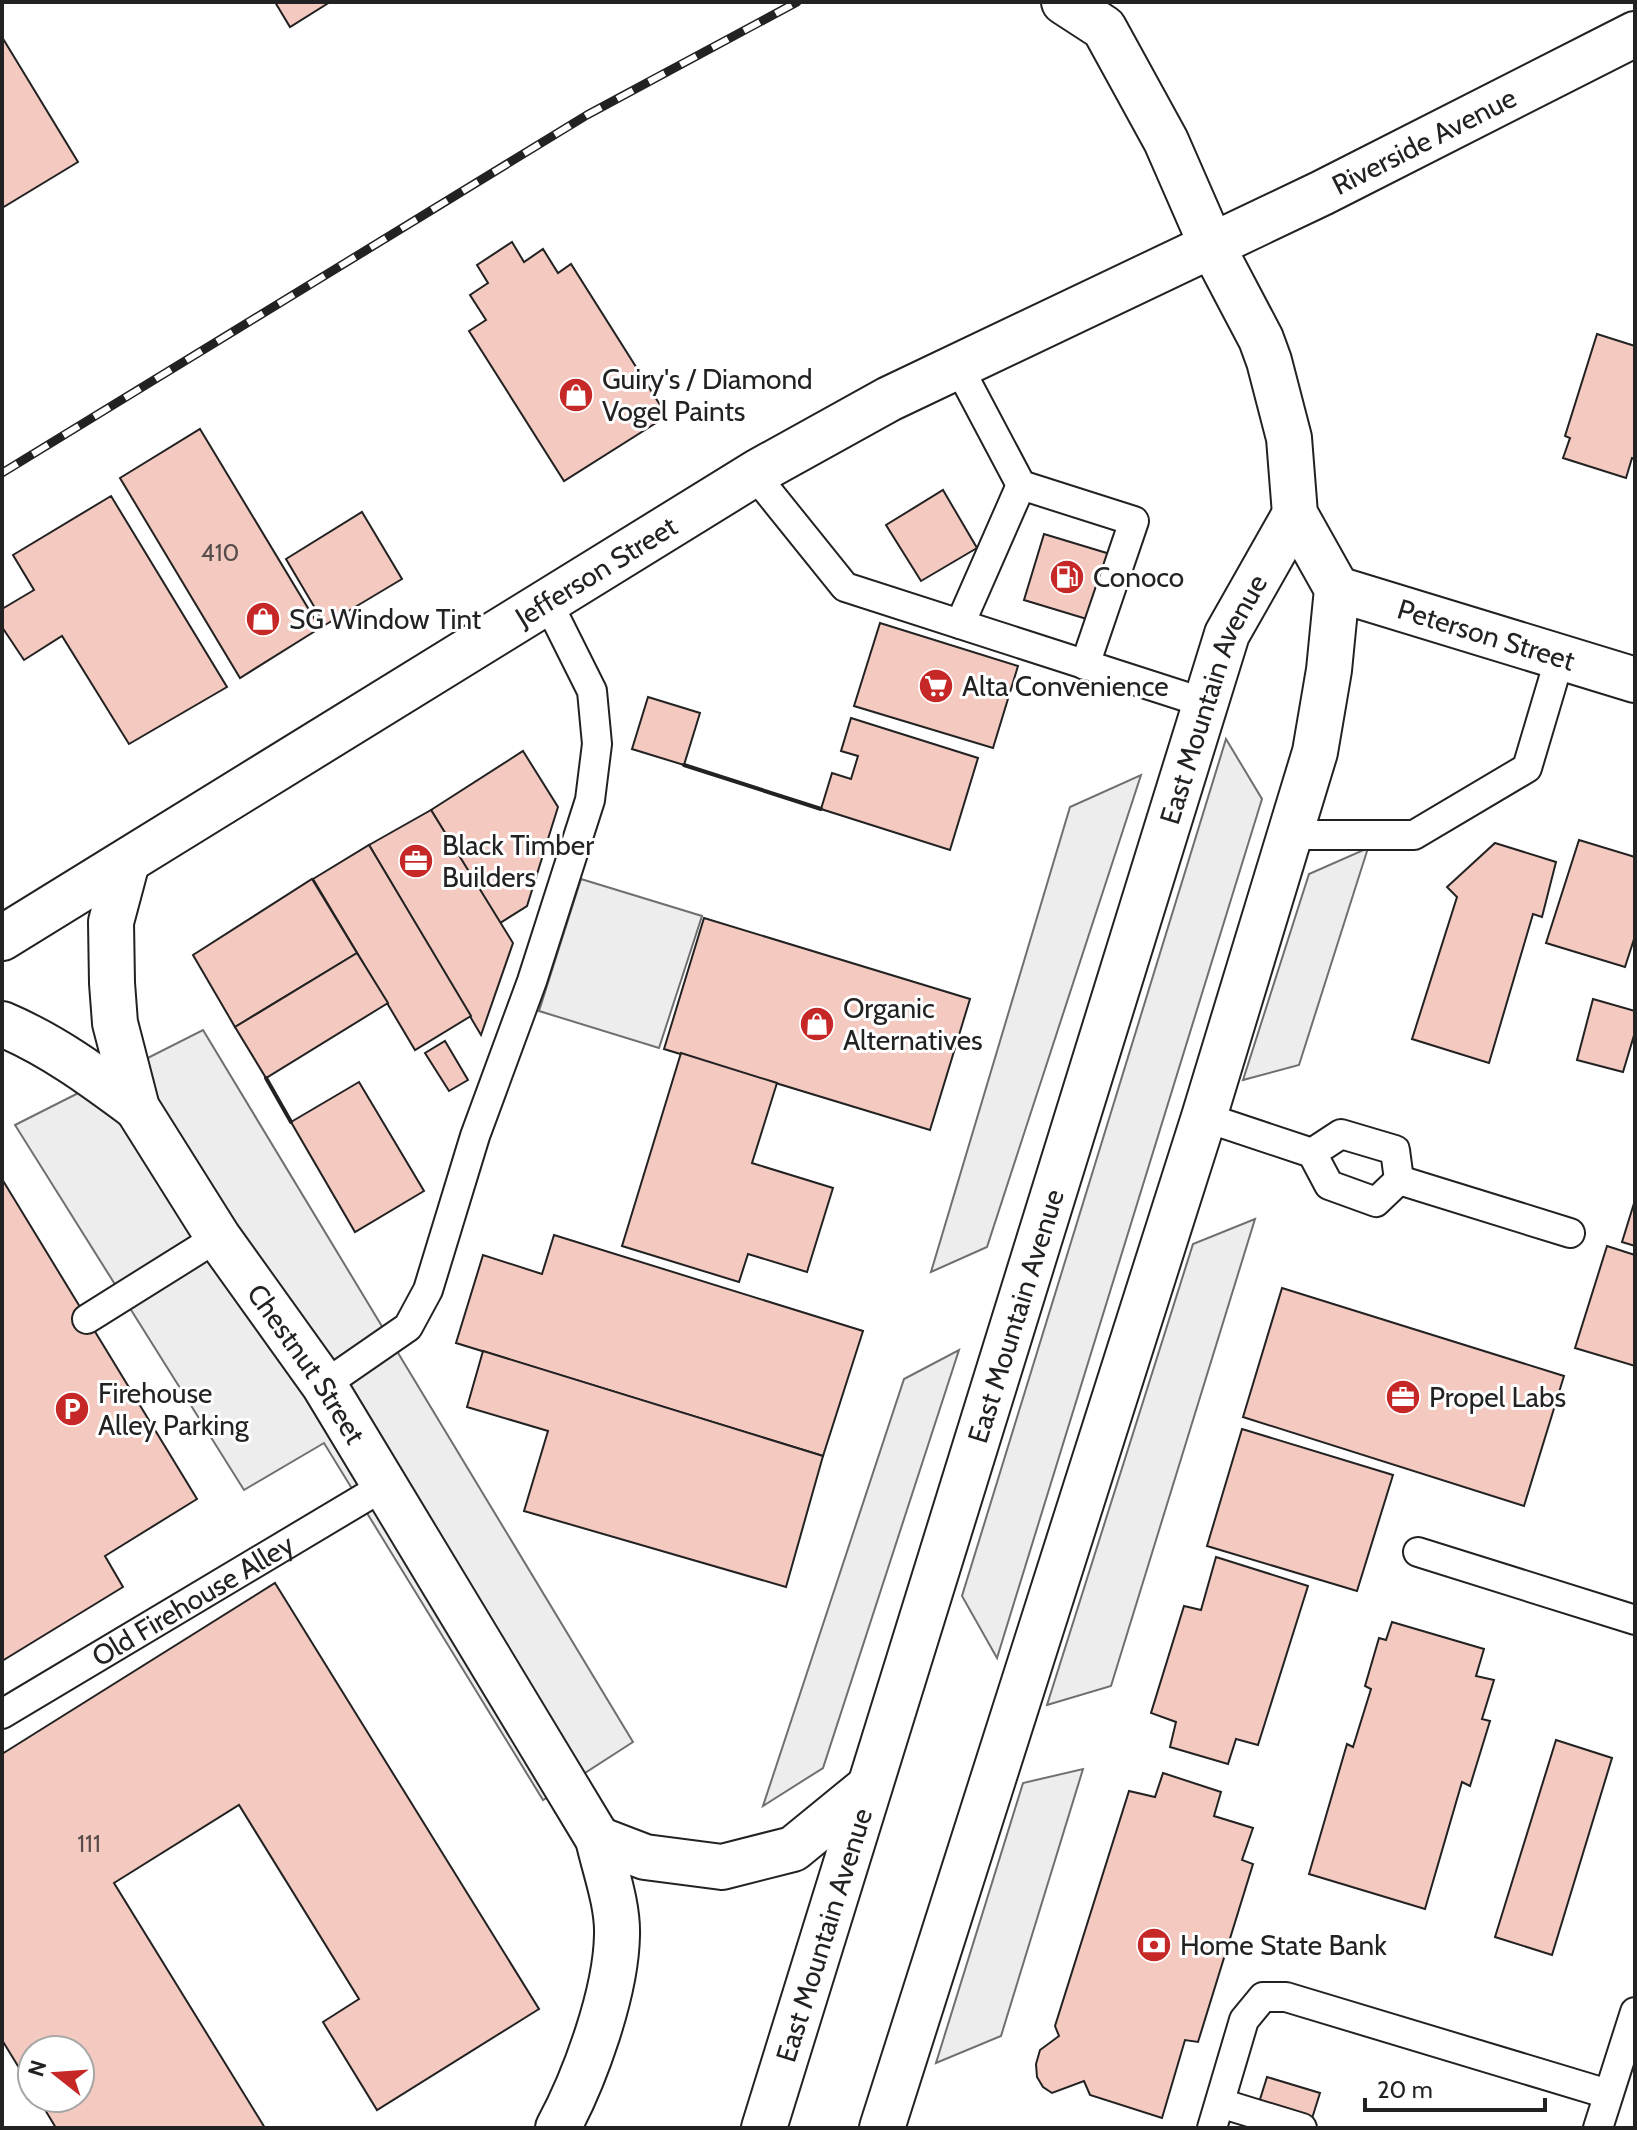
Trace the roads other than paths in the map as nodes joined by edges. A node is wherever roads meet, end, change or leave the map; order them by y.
1 (1064, 2) edge
2 (1104, 15) edge
3 (1630, 46) edge
4 (1211, 244) junction
5 (958, 366) junction
6 (754, 474) junction
7 (1021, 485) junction
8 (1295, 514) junction
9 (1337, 589) junction
10 (548, 603) junction
11 (960, 624) junction
12 (1560, 657) junction
13 (1085, 665) junction
14 (1635, 680) edge
15 (1205, 703) junction
16 (1290, 835) junction
17 (127, 862) junction
18 (2, 938) edge
19 (2, 1024) edge
20 (137, 1108) junction
21 (1204, 1117) junction
22 (1312, 1153) junction
23 (1399, 1180) junction
24 (1570, 1233) dead end
25 (218, 1237) junction
26 (87, 1319) dead end
27 (324, 1385) junction
28 (384, 1486) junction
29 (1418, 1552) dead end
30 (1635, 1620) edge
31 (2, 1714) edge
32 (869, 1787) junction
33 (598, 1839) junction
34 (1635, 2012) edge
35 (1628, 2059) edge
36 (1608, 2094) junction
37 (1216, 2115) edge
38 (558, 2128) edge
39 (764, 2128) edge
40 (882, 2128) edge
41 (1302, 2128) edge
42 (1598, 2128) edge

1 - 2 main road
2 - 4 main road
3 - 4 main road, Riverside Avenue
4 - 5 main road, Jefferson Street
4 - 8 main road
5 - 6 main road, Jefferson Street
5 - 7 lane
6 - 10 main road, Jefferson Street
6 - 11 lane
7 - 11 lane
7 - 13 lane
8 - 9 main road
8 - 15 main road, East Mountain Avenue
9 - 12 main road, Peterson Street
9 - 16 main road
10 - 17 main road, Jefferson Street
10 - 27 lane
11 - 13 lane
12 - 14 main road, Peterson Street
12 - 16 lane
13 - 15 lane
15 - 32 main road, East Mountain Avenue
16 - 21 main road
17 - 18 main road, Jefferson Street
17 - 20 main road, Chestnut Street
19 - 20 main road
20 - 25 main road, Chestnut Street
21 - 22 lane
21 - 40 main road
22 - 23 lane
22 - 23 lane
23 - 24 lane
25 - 26 lane
25 - 27 main road, Chestnut Street
27 - 28 main road, Chestnut Street
28 - 31 lane, Old Firehouse Alley
28 - 33 main road, Chestnut Street
29 - 30 lane
32 - 33 main road
32 - 39 main road, East Mountain Avenue
33 - 38 main road, Chestnut Street
34 - 35 lane
35 - 36 lane
36 - 37 lane
36 - 42 lane
37 - 41 lane

